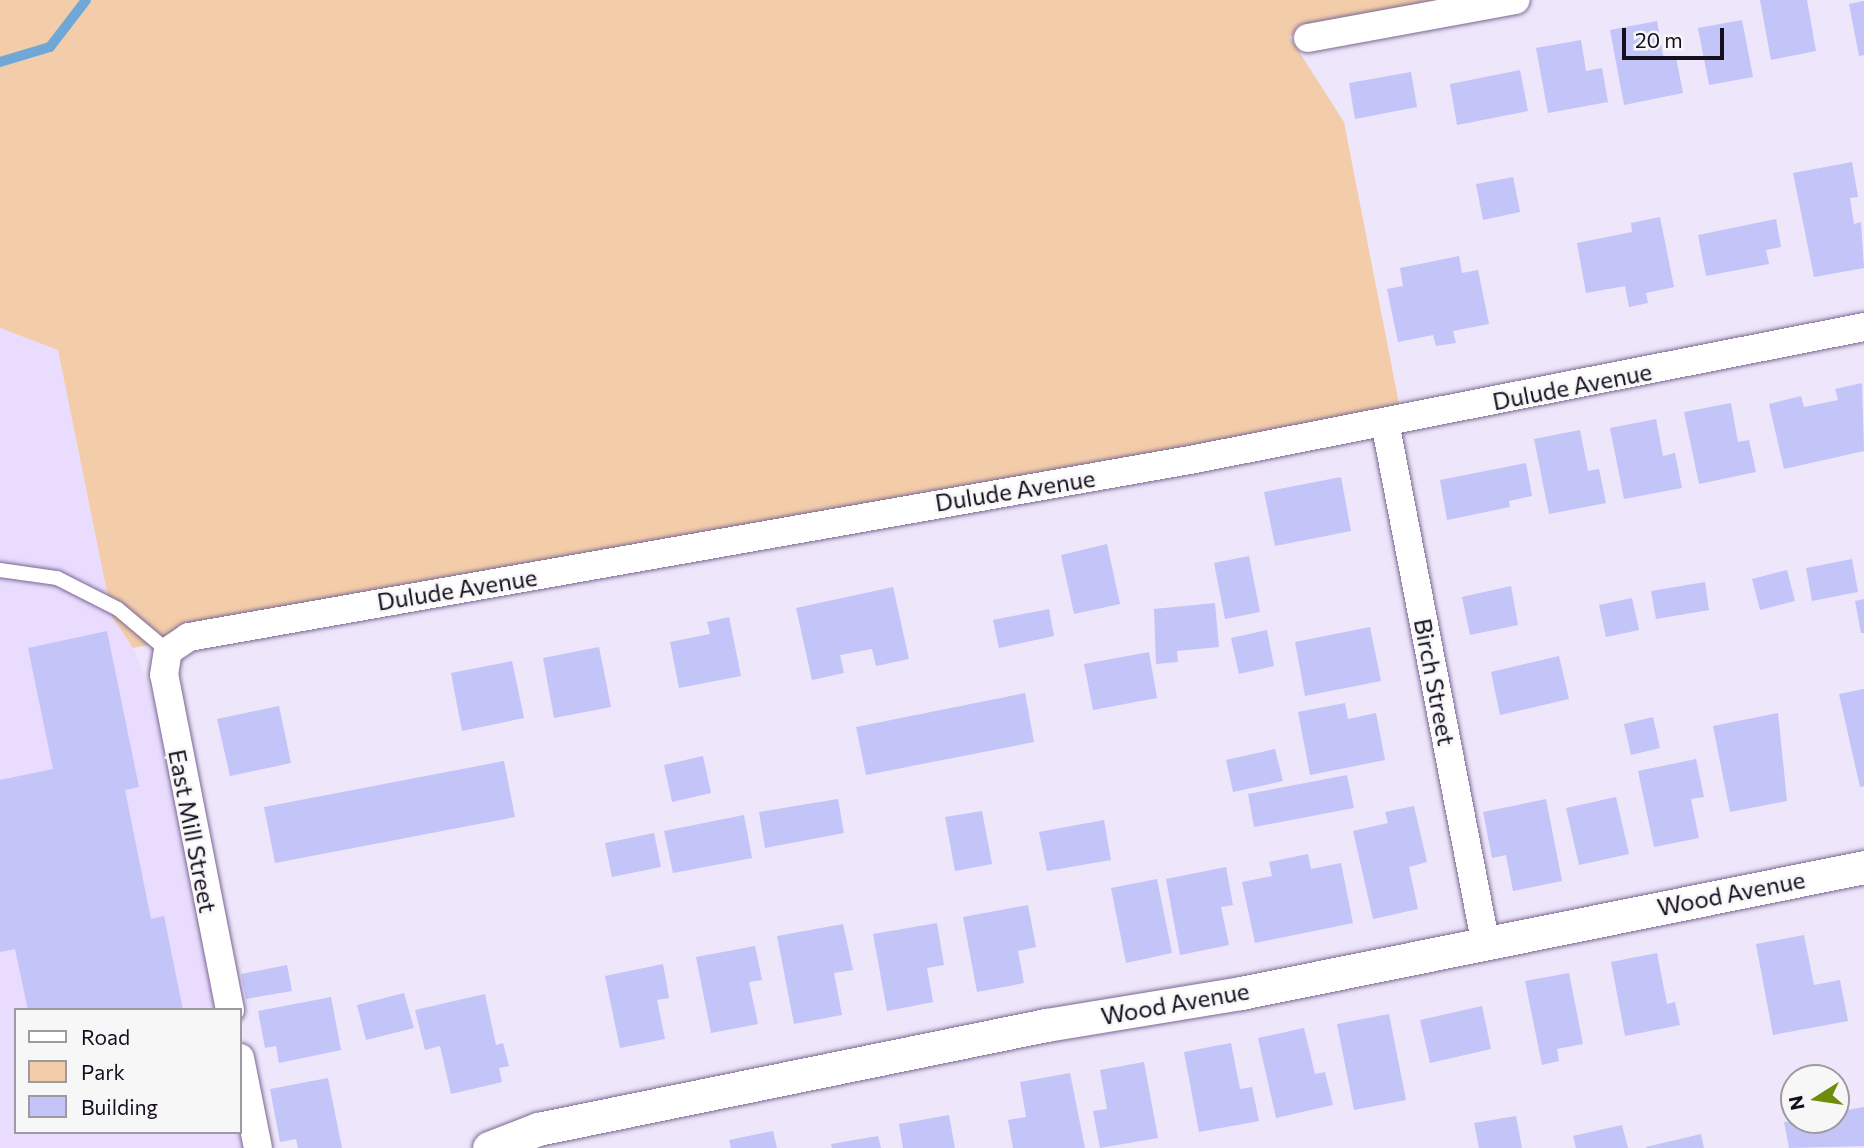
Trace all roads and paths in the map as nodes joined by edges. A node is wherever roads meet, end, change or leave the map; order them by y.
1 (1516, 0) edge
2 (1308, 38) dead end
3 (1864, 327) edge
4 (1385, 422) junction
5 (0, 570) edge
6 (168, 651) junction
7 (1864, 867) edge
8 (1485, 941) junction
9 (230, 1008) edge
10 (242, 1068) edge
11 (494, 1147) edge
12 (258, 1148) edge

1 - 2 street
3 - 4 street, Dulude Avenue
4 - 6 street, Dulude Avenue
4 - 8 street, Birch Street
5 - 6 lane
6 - 9 street, East Mill Street
7 - 8 street, Wood Avenue
8 - 11 street, Wood Avenue
10 - 12 street

